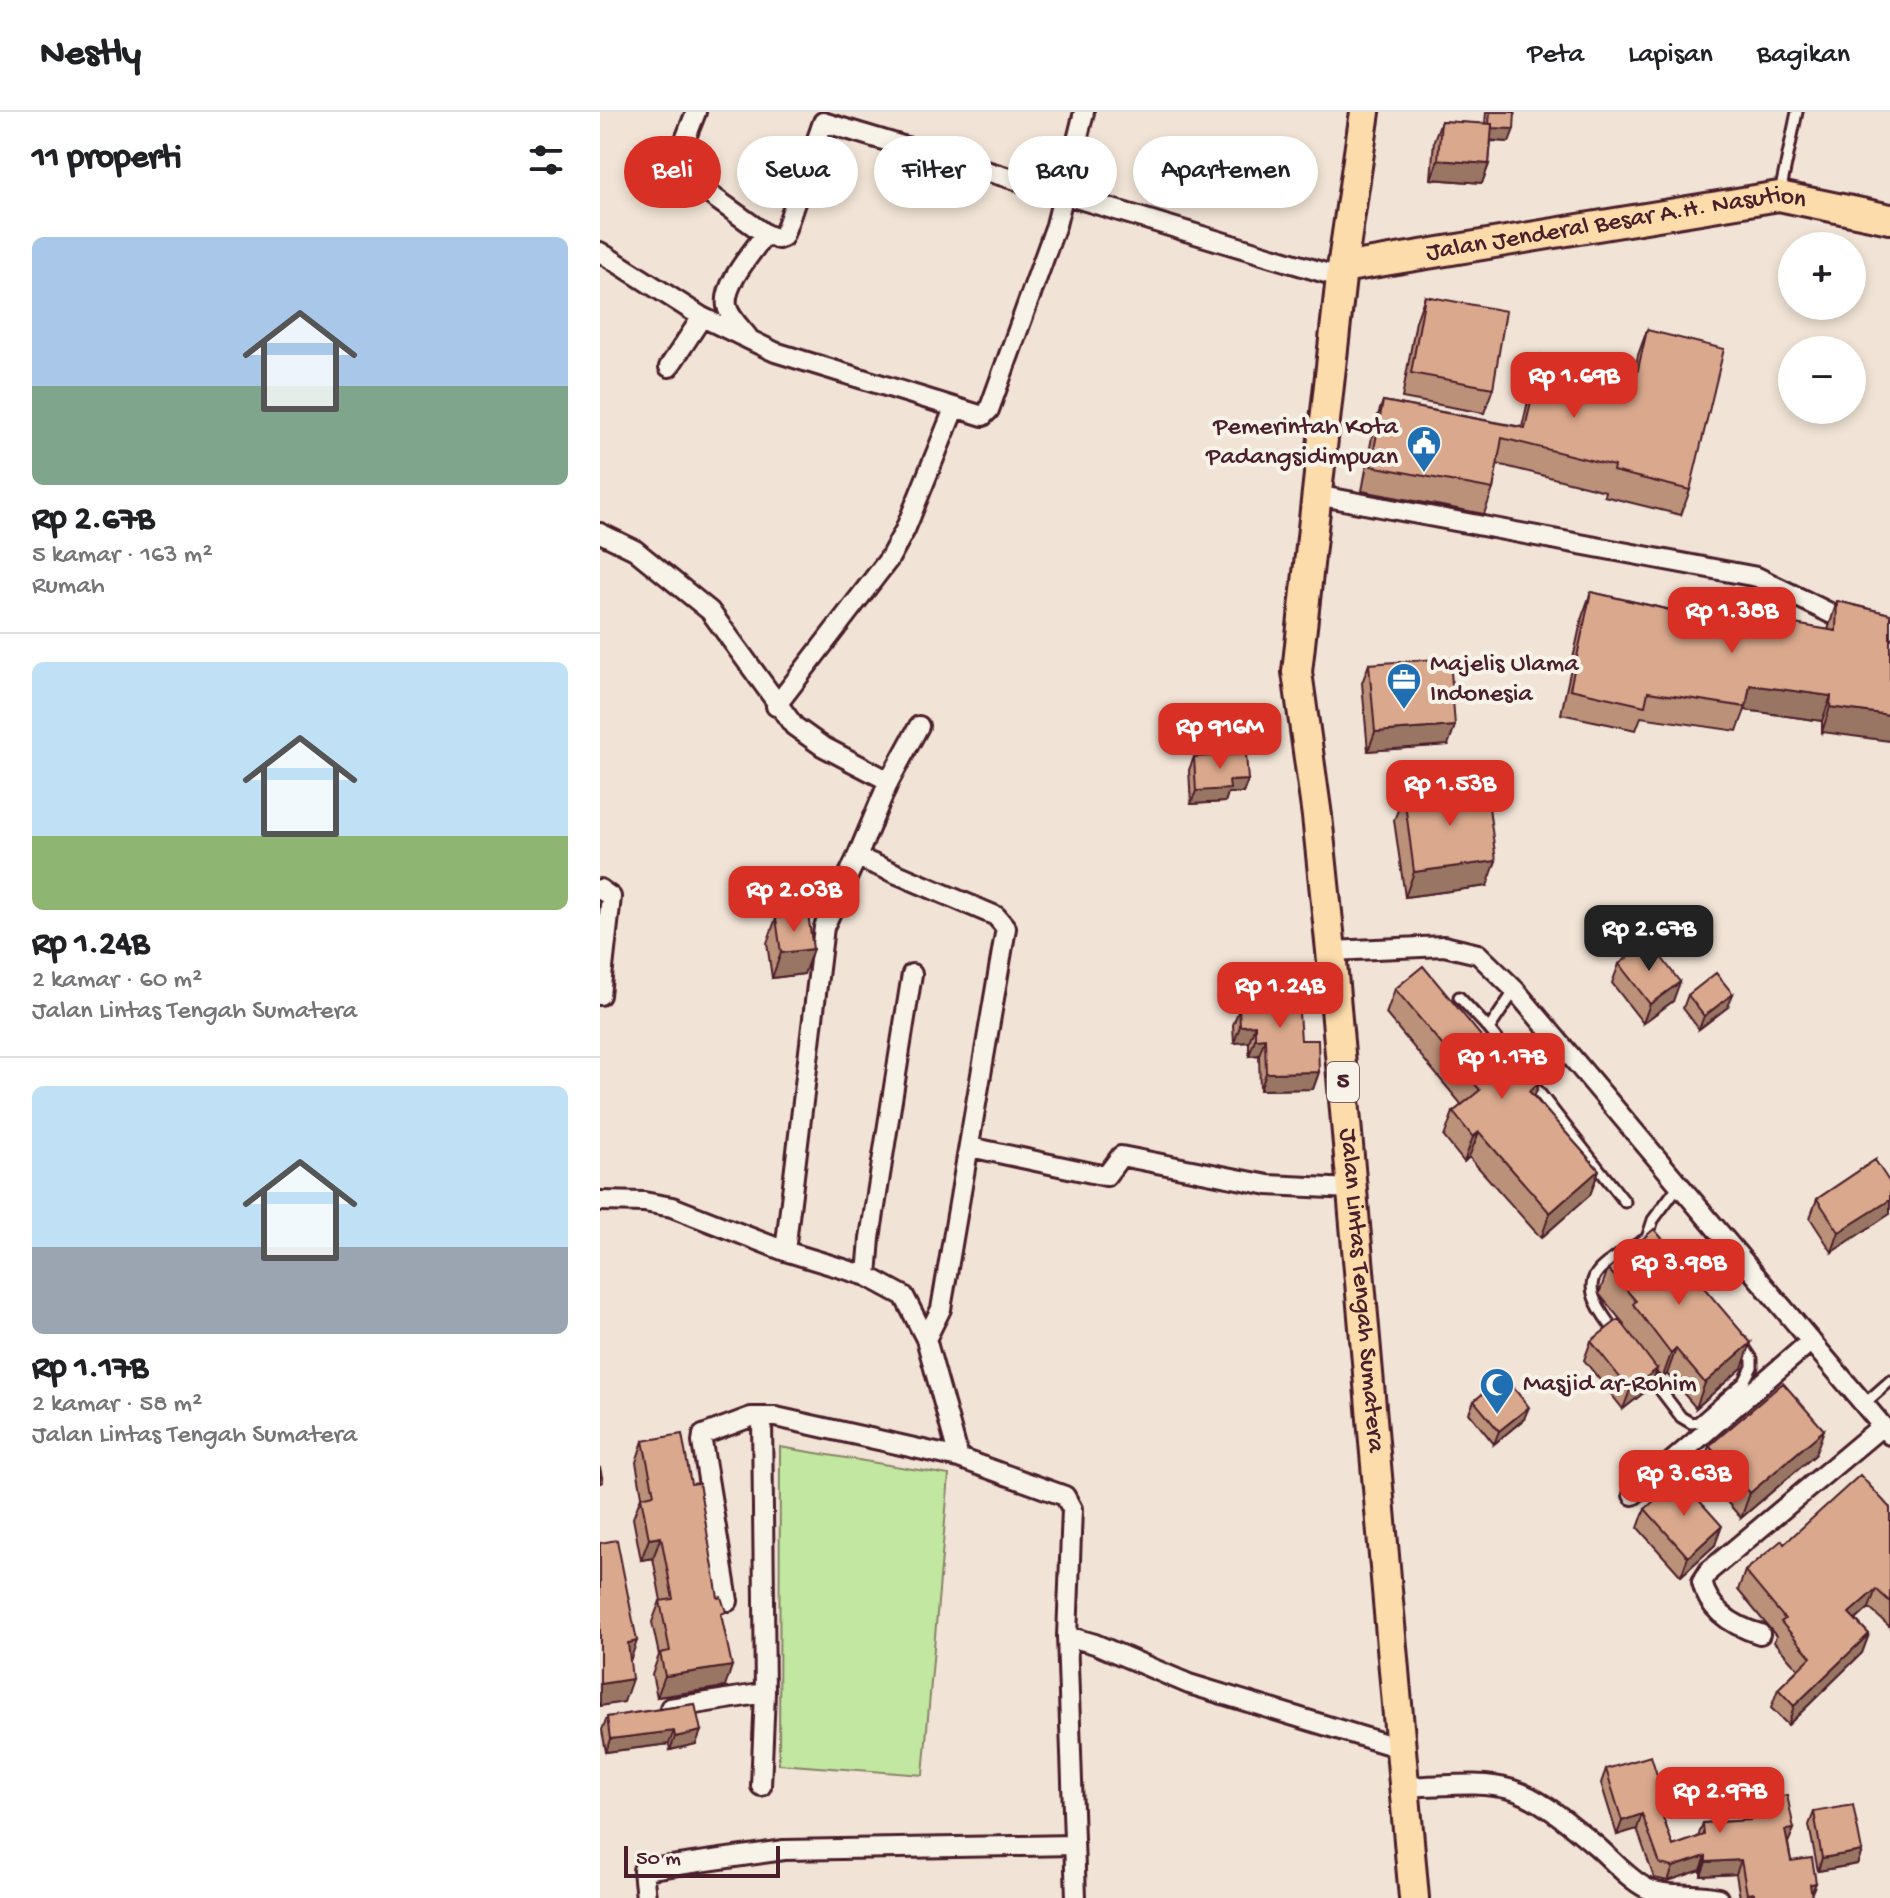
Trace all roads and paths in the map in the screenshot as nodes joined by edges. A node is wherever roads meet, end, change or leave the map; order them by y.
1 (696, 112) edge
2 (1084, 112) edge
3 (1365, 112) edge
4 (1797, 112) edge
5 (826, 117) edge
6 (1078, 136) edge
7 (1008, 178) edge
8 (1779, 196) junction
9 (1059, 208) edge
10 (1103, 208) edge
11 (1890, 219) edge
12 (765, 234) junction
13 (600, 252) edge
14 (1342, 273) junction
15 (702, 317) junction
16 (752, 342) junction
17 (669, 367) dead end
18 (954, 409) junction
19 (1316, 495) junction
20 (600, 533) edge
21 (1890, 628) edge
22 (776, 706) junction
23 (919, 726) dead end
24 (889, 781) junction
25 (857, 857) junction
26 (600, 889) edge
27 (1331, 951) junction
28 (912, 974) dead end
29 (1515, 990) junction
30 (600, 995) edge
31 (1459, 997) dead end
32 (1489, 1029) junction
33 (970, 1147) junction
34 (1679, 1185) junction
35 (1352, 1189) junction
36 (600, 1201) edge
37 (1625, 1202) dead end
38 (1647, 1238) junction
39 (785, 1251) junction
40 (1660, 1258) edge
41 (867, 1276) junction
42 (1735, 1336) edge
43 (926, 1339) junction
44 (1811, 1341) junction
45 (1627, 1347) edge
46 (1637, 1359) edge
47 (1890, 1381) edge
48 (1864, 1404) junction
49 (762, 1417) junction
50 (1886, 1430) edge
51 (959, 1458) junction
52 (1633, 1495) dead end
53 (728, 1601) dead end
54 (1760, 1634) dead end
55 (1067, 1636) junction
56 (765, 1693) junction
57 (645, 1711) edge
58 (1403, 1749) junction
59 (761, 1786) dead end
60 (1405, 1787) junction
61 (1074, 1845) junction
62 (646, 1898) edge
63 (1076, 1898) edge
64 (1414, 1898) edge
65 (1718, 1898) edge

1 - 12 street
2 - 6 street
3 - 14 main road, Jalan Lintas Tengah Sumatera / 5
4 - 8 lane
5 - 7 street
5 - 12 street
8 - 11 main road, Jalan Jenderal Besar A.H. Nasution
8 - 14 main road, Jalan Jenderal Besar A.H. Nasution
9 - 18 street
10 - 14 street
12 - 16 street
13 - 15 street
14 - 19 main road, Jalan Lintas Tengah Sumatera / 5
15 - 16 street
15 - 17 street
16 - 18 street
18 - 22 street
19 - 21 street
19 - 27 main road, Jalan Lintas Tengah Sumatera / 5
20 - 22 street
22 - 24 street
23 - 24 street
24 - 25 street
25 - 33 street
25 - 39 street
26 - 30 street
27 - 29 street
27 - 35 main road, Jalan Lintas Tengah Sumatera / 5
28 - 41 street
29 - 32 lane
29 - 34 street
31 - 32 lane
32 - 37 lane
33 - 35 street
33 - 43 street
34 - 38 lane
34 - 44 street
35 - 58 main road, Jalan Lintas Tengah Sumatera / 5
36 - 39 street
38 - 40 lane
38 - 45 lane
39 - 41 street
41 - 43 street
42 - 46 lane
43 - 51 street
44 - 48 street
44 - 52 street
47 - 48 lane
48 - 50 street
49 - 51 street
49 - 53 street
49 - 56 street
50 - 54 street
51 - 55 street
55 - 58 street
55 - 61 street
56 - 57 street
56 - 59 street
58 - 60 main road, Jalan Lintas Tengah Sumatera / 5
60 - 64 main road, Jalan Lintas Tengah Sumatera / 5
60 - 65 street
61 - 62 street
61 - 63 street

